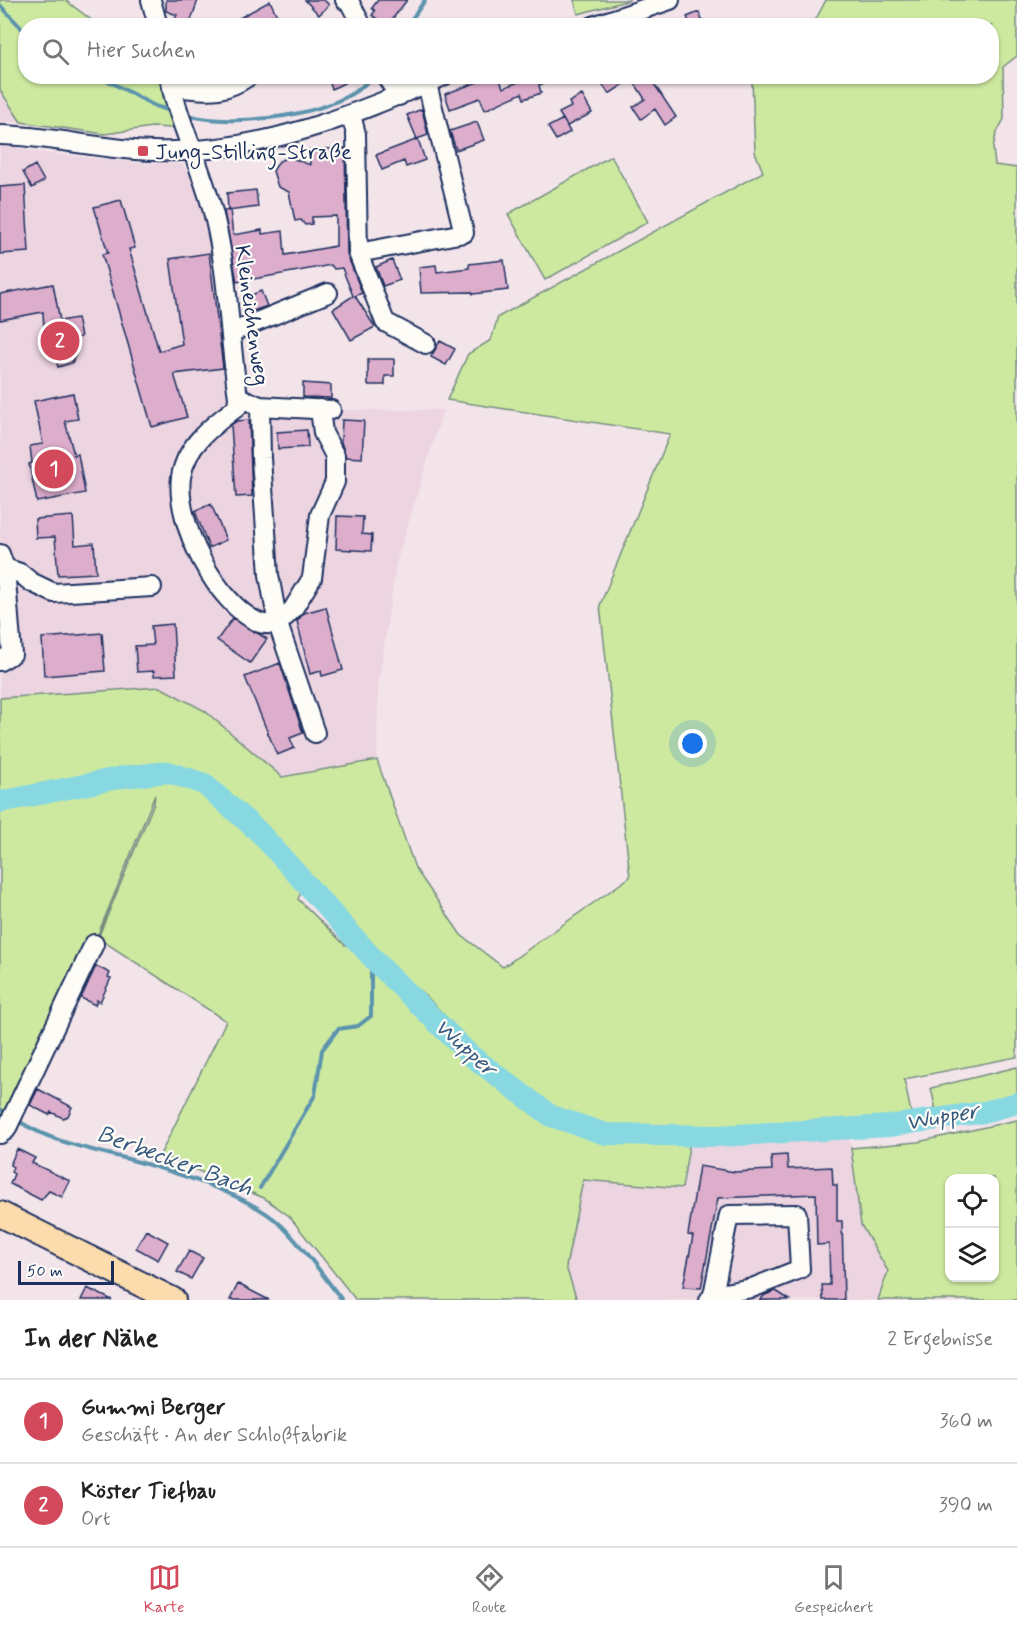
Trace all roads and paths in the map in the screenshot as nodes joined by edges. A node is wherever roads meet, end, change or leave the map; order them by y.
1 (151, 0) edge
2 (670, 0) edge
3 (156, 18) edge
4 (617, 18) edge
5 (238, 84) edge
6 (391, 84) edge
7 (427, 84) joint
8 (172, 87) edge
9 (399, 96) junction
10 (351, 115) junction
11 (0, 135) edge
12 (190, 151) junction
13 (358, 253) junction
14 (328, 292) dead end
15 (232, 332) junction
16 (426, 344) dead end
17 (238, 397) junction
18 (260, 406) junction
19 (3, 561) edge
20 (152, 587) dead end
21 (278, 624) junction
22 (0, 661) edge
23 (315, 734) dead end
24 (94, 944) dead end
25 (8, 1123) edge
26 (0, 1214) edge
27 (711, 1298) edge
28 (173, 1300) edge

1 - 3 street
2 - 4 street
5 - 8 street
6 - 9 street
7 - 9 street
7 - 13 street
8 - 12 street
9 - 10 street
10 - 12 street
10 - 13 street
11 - 12 street
12 - 15 street, Kleineichenweg
13 - 16 street
14 - 15 street
15 - 17 street, Kleineichenweg
17 - 18 street, Kleineichenweg
17 - 21 street
18 - 21 street
18 - 21 street, Kleineichenweg
19 - 20 street
19 - 22 street
21 - 23 street
24 - 25 street
26 - 28 main road
27 - 27 street

